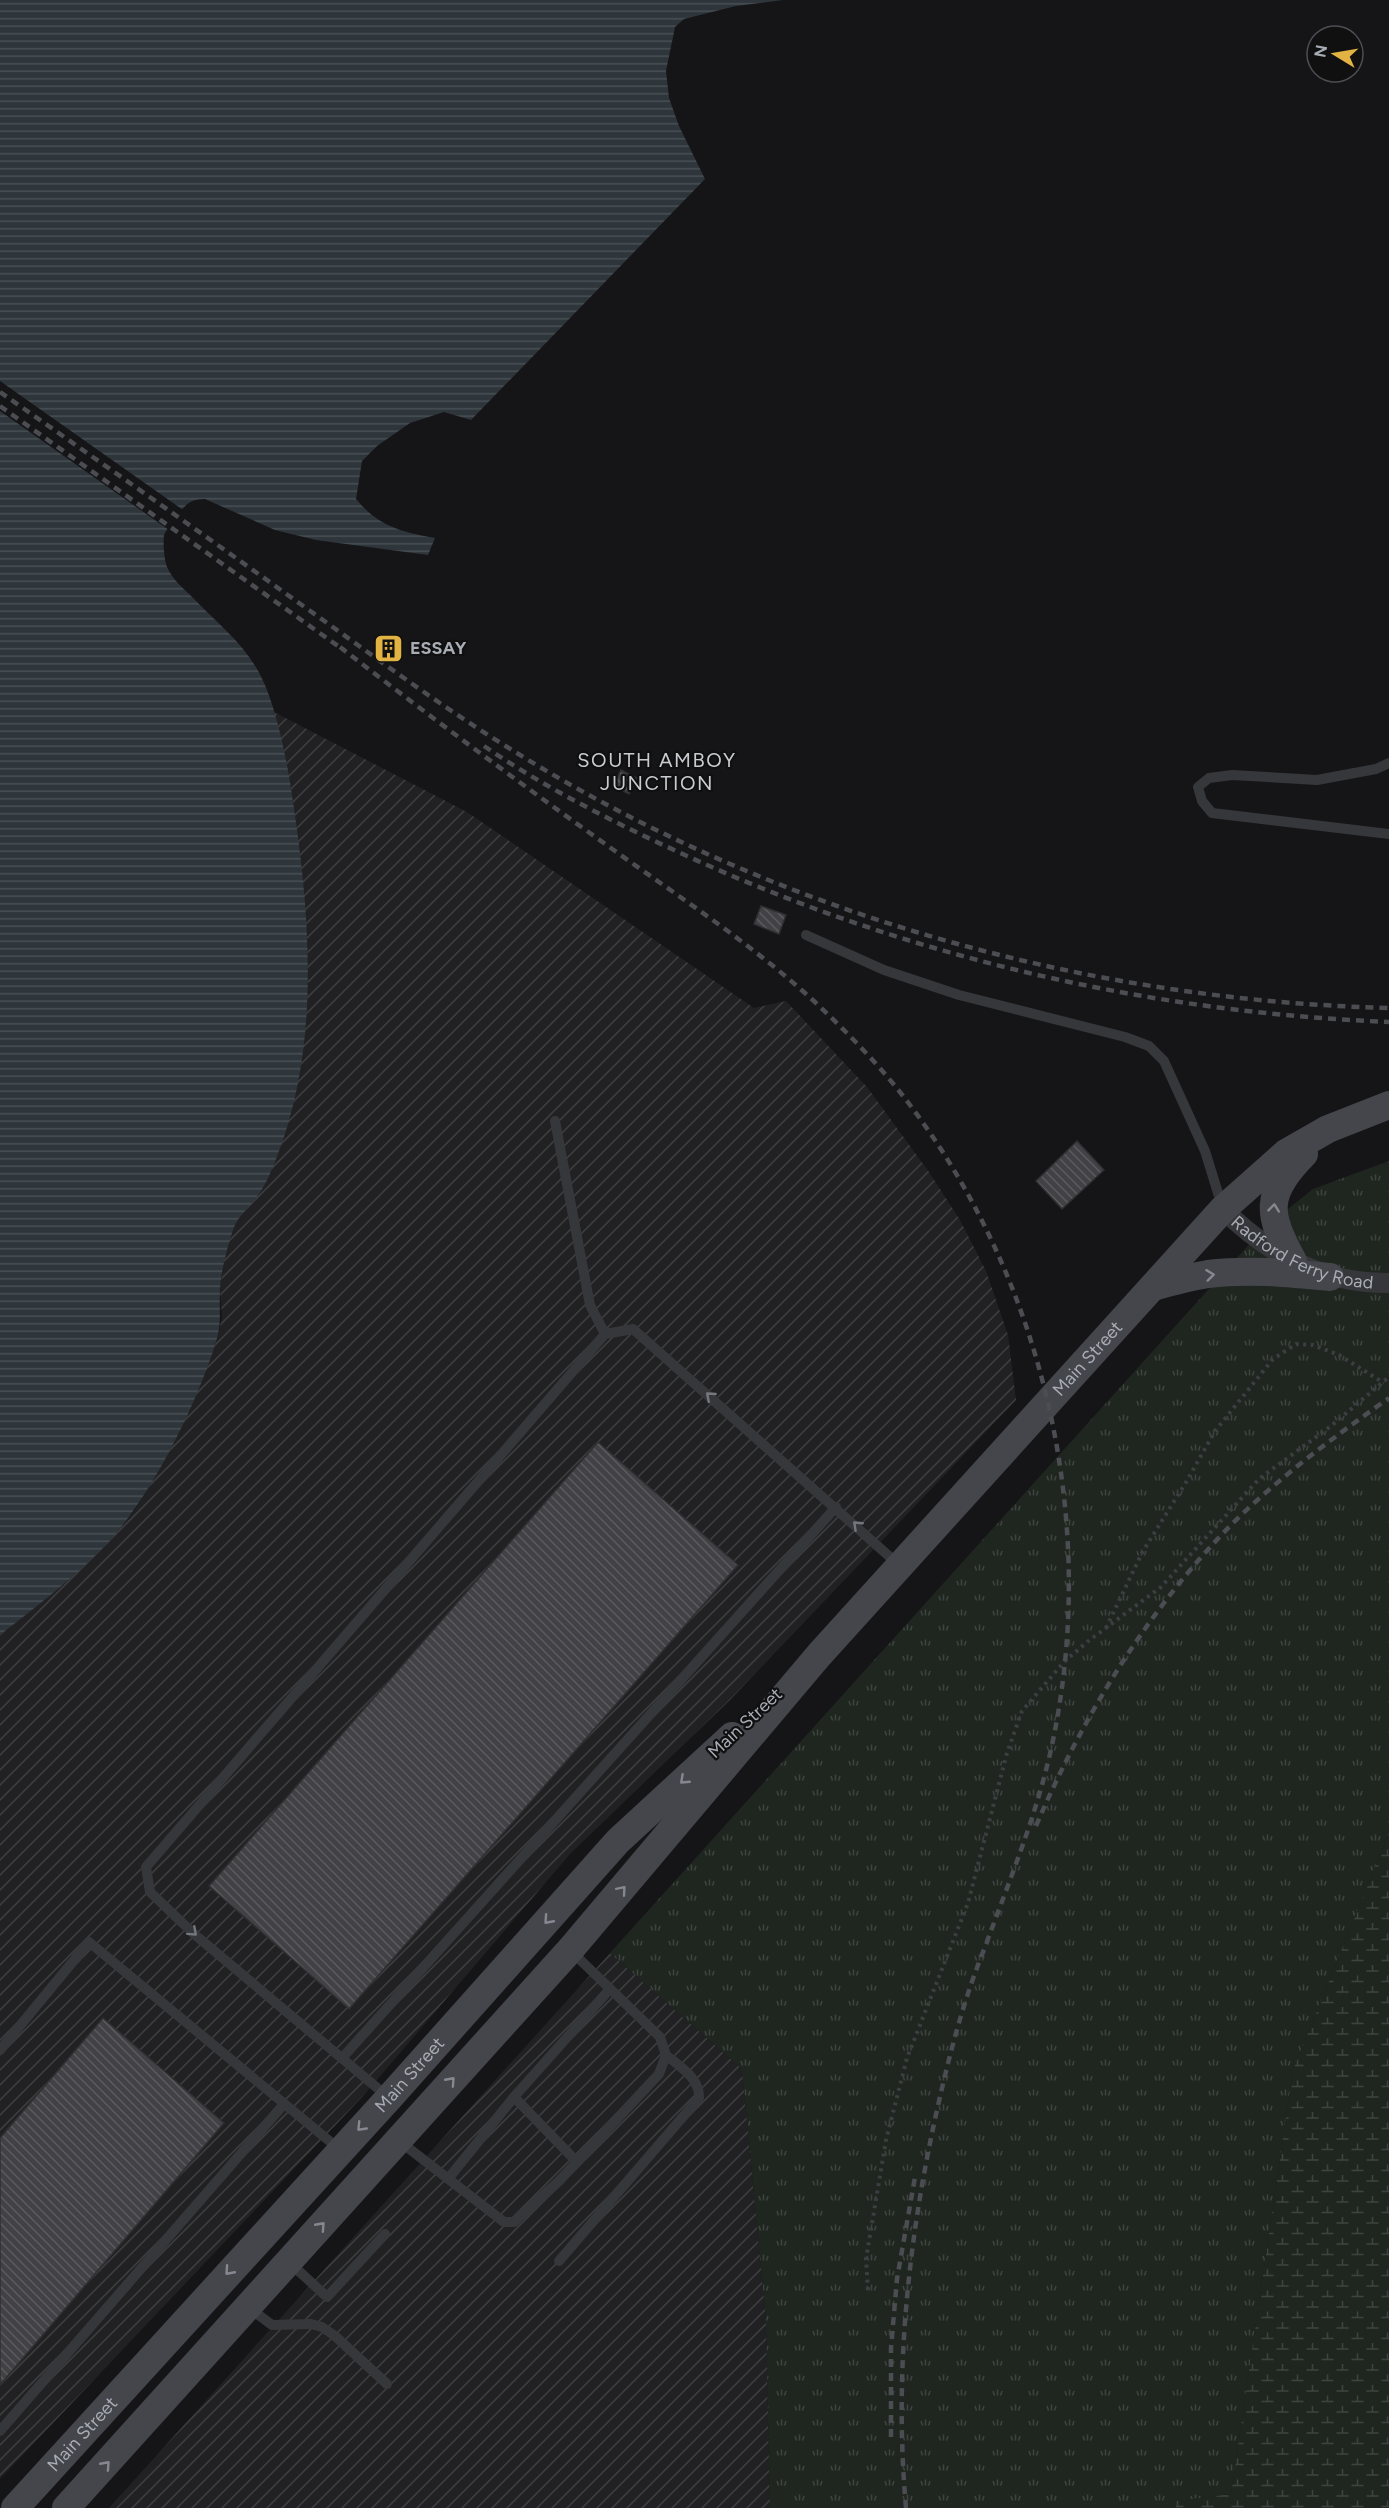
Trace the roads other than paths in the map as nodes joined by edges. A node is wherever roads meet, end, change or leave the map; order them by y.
1 (1389, 763) edge
2 (1389, 834) edge
3 (806, 935) dead end
4 (1389, 1105) edge
5 (555, 1121) dead end
6 (1328, 1129) junction
7 (1223, 1209) junction
8 (1293, 1262) junction
9 (1329, 1277) junction
10 (1389, 1282) edge
11 (1153, 1287) junction
12 (605, 1334) junction
13 (836, 1507) junction
14 (900, 1565) junction
15 (819, 1655) junction
16 (570, 1950) junction
17 (610, 1989) junction
18 (0, 2050) edge
19 (666, 2055) junction
20 (343, 2058) junction
21 (514, 2097) junction
22 (389, 2098) junction
23 (284, 2104) junction
24 (398, 2140) junction
25 (339, 2150) junction
26 (577, 2162) junction
27 (448, 2179) junction
28 (385, 2234) dead end
29 (559, 2261) dead end
30 (289, 2262) junction
31 (248, 2307) junction
32 (387, 2384) dead end
33 (0, 2431) edge
34 (15, 2508) edge
35 (66, 2508) edge

1 - 2 lane
3 - 7 lane
4 - 6 main road, Main Street
5 - 12 lane
6 - 7 main road, Main Street
8 -> 6 main road
7 - 8 street, Radford Ferry Road
7 - 11 main road, Main Street
8 - 9 street, Radford Ferry Road
9 - 10 street, Radford Ferry Road
11 -> 9 main road
11 - 14 main road, Main Street
13 -> 12 lane
12 -> 20 lane
14 -> 13 lane
13 - 20 lane
14 - 15 main road, Main Street
16 -> 15 main road, Main Street
15 -> 22 main road, Main Street
16 - 17 lane
24 -> 16 main road, Main Street
17 - 19 lane
17 - 21 lane
18 - 23 lane
19 - 26 lane
19 - 29 lane
20 - 22 lane
21 - 26 lane
21 - 27 lane
22 -> 25 main road, Main Street
23 - 25 lane
23 - 33 lane
24 - 27 lane
30 -> 24 main road, Main Street
25 -> 34 main road, Main Street
26 - 27 lane
28 - 30 lane
30 - 31 main road, Main Street
31 - 32 lane
35 -> 31 main road, Main Street

